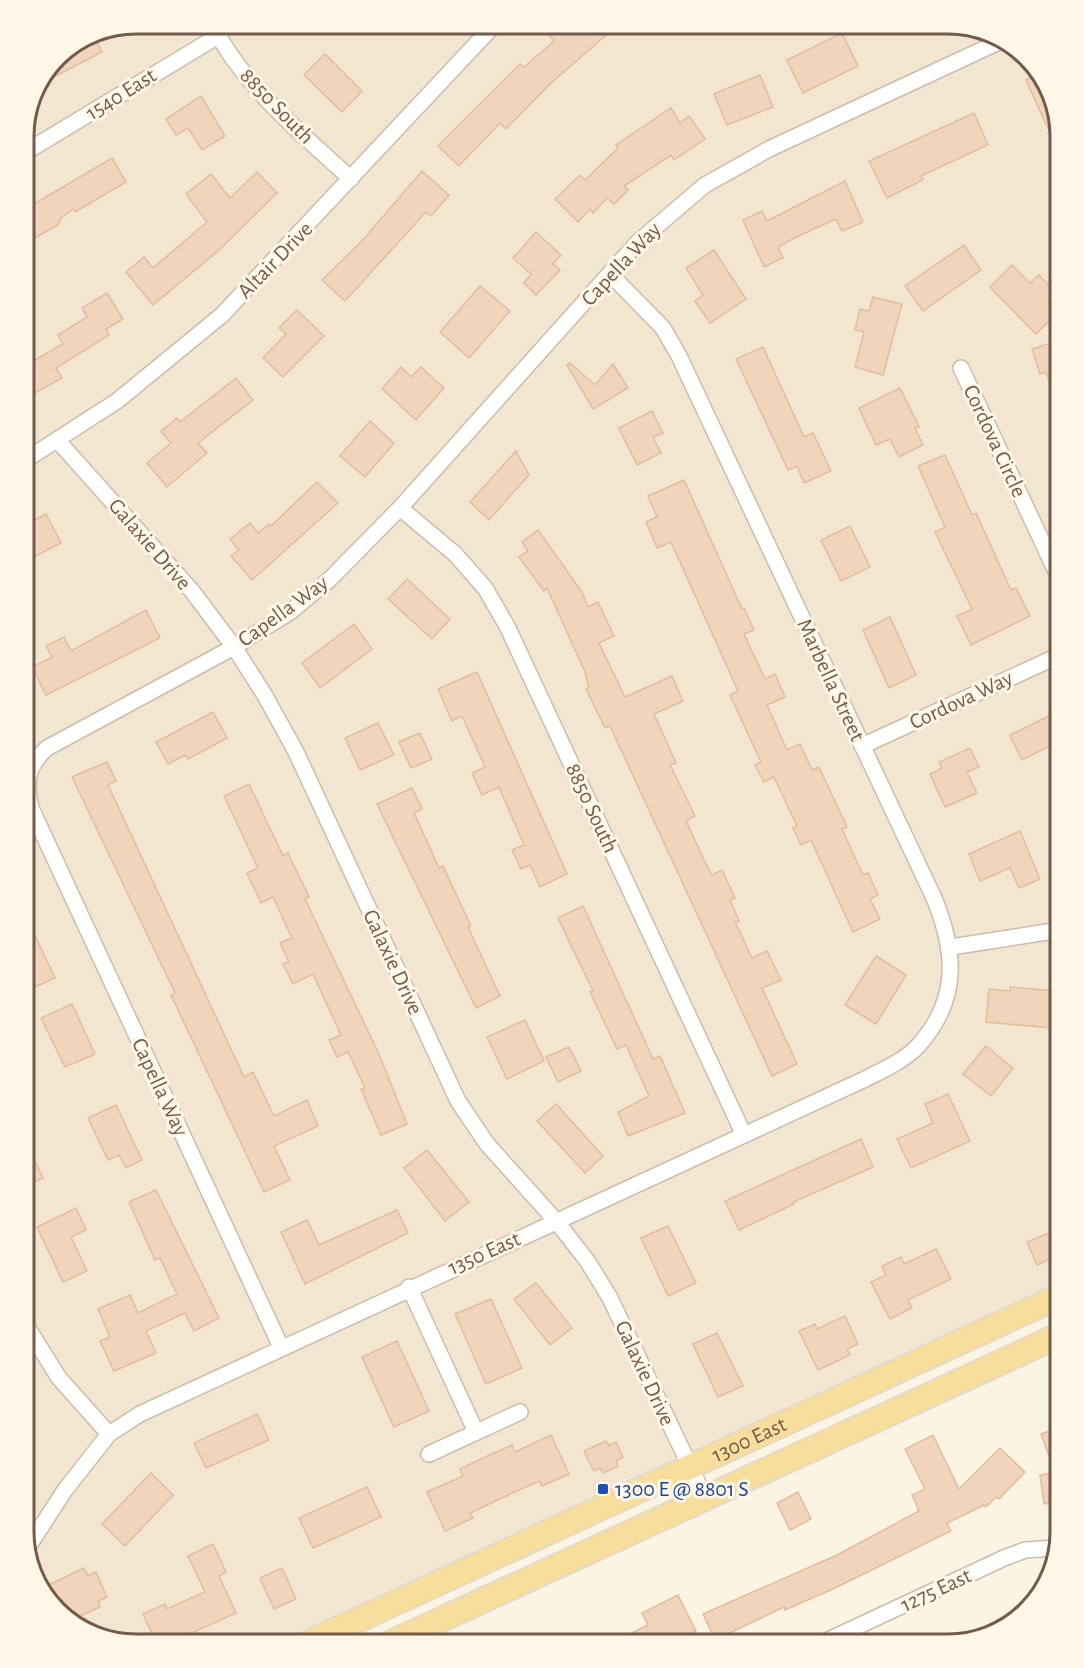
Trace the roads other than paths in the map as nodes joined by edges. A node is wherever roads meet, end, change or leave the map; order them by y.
1 (209, 34) edge
2 (218, 34) edge
3 (485, 34) edge
4 (993, 45) edge
5 (35, 146) edge
6 (351, 179) junction
7 (610, 274) junction
8 (961, 368) dead end
9 (58, 441) junction
10 (35, 455) edge
11 (400, 508) junction
12 (1050, 559) edge
13 (234, 647) junction
14 (1050, 660) edge
15 (862, 746) junction
16 (35, 760) edge
17 (35, 816) edge
18 (1050, 932) edge
19 (951, 947) junction
20 (863, 1080) joint
21 (744, 1135) junction
22 (557, 1222) junction
23 (409, 1287) junction
24 (1050, 1301) edge
25 (34, 1338) edge
26 (1050, 1340) edge
27 (281, 1347) junction
28 (520, 1412) dead end
29 (476, 1432) junction
30 (108, 1434) junction
31 (429, 1454) dead end
32 (690, 1467) junction
33 (705, 1498) junction
34 (34, 1537) edge
35 (1048, 1549) edge
36 (329, 1633) edge
37 (411, 1633) edge
38 (842, 1634) edge

1 - 5 street, 1540 East
2 - 6 street, 8850 South
3 - 6 street, Altair Drive
4 - 7 street, Capella Way
6 - 9 street, Altair Drive
7 - 11 street, Capella Way
7 - 15 street, Marbella Street
8 - 12 street, Cordova Circle
9 - 10 street, Altair Drive
9 - 13 street, Galaxie Drive
11 - 13 street, Capella Way
11 - 21 street, 8850 South
13 - 16 street, Capella Way
13 - 22 street, Galaxie Drive
14 - 15 street, Cordova Way
15 - 19 street, Marbella Street
17 - 27 street, Capella Way
18 - 19 street
19 - 20 street, Marbella Street
20 - 21 street, 1350 East
21 - 22 street, 1350 East
22 - 23 street, 1350 East
22 - 32 street, Galaxie Drive
23 - 27 street, 1350 East
23 - 29 street
24 - 32 main road, 1300 East
25 - 30 street
26 - 33 main road, 1300 East
27 - 30 street, 1350 East
28 - 29 street
29 - 31 street
30 - 34 street, 1350 East
32 - 33 street, Galaxie Drive
32 - 36 main road, 1300 East
33 - 37 main road, 1300 East
35 - 38 street, 1275 East

